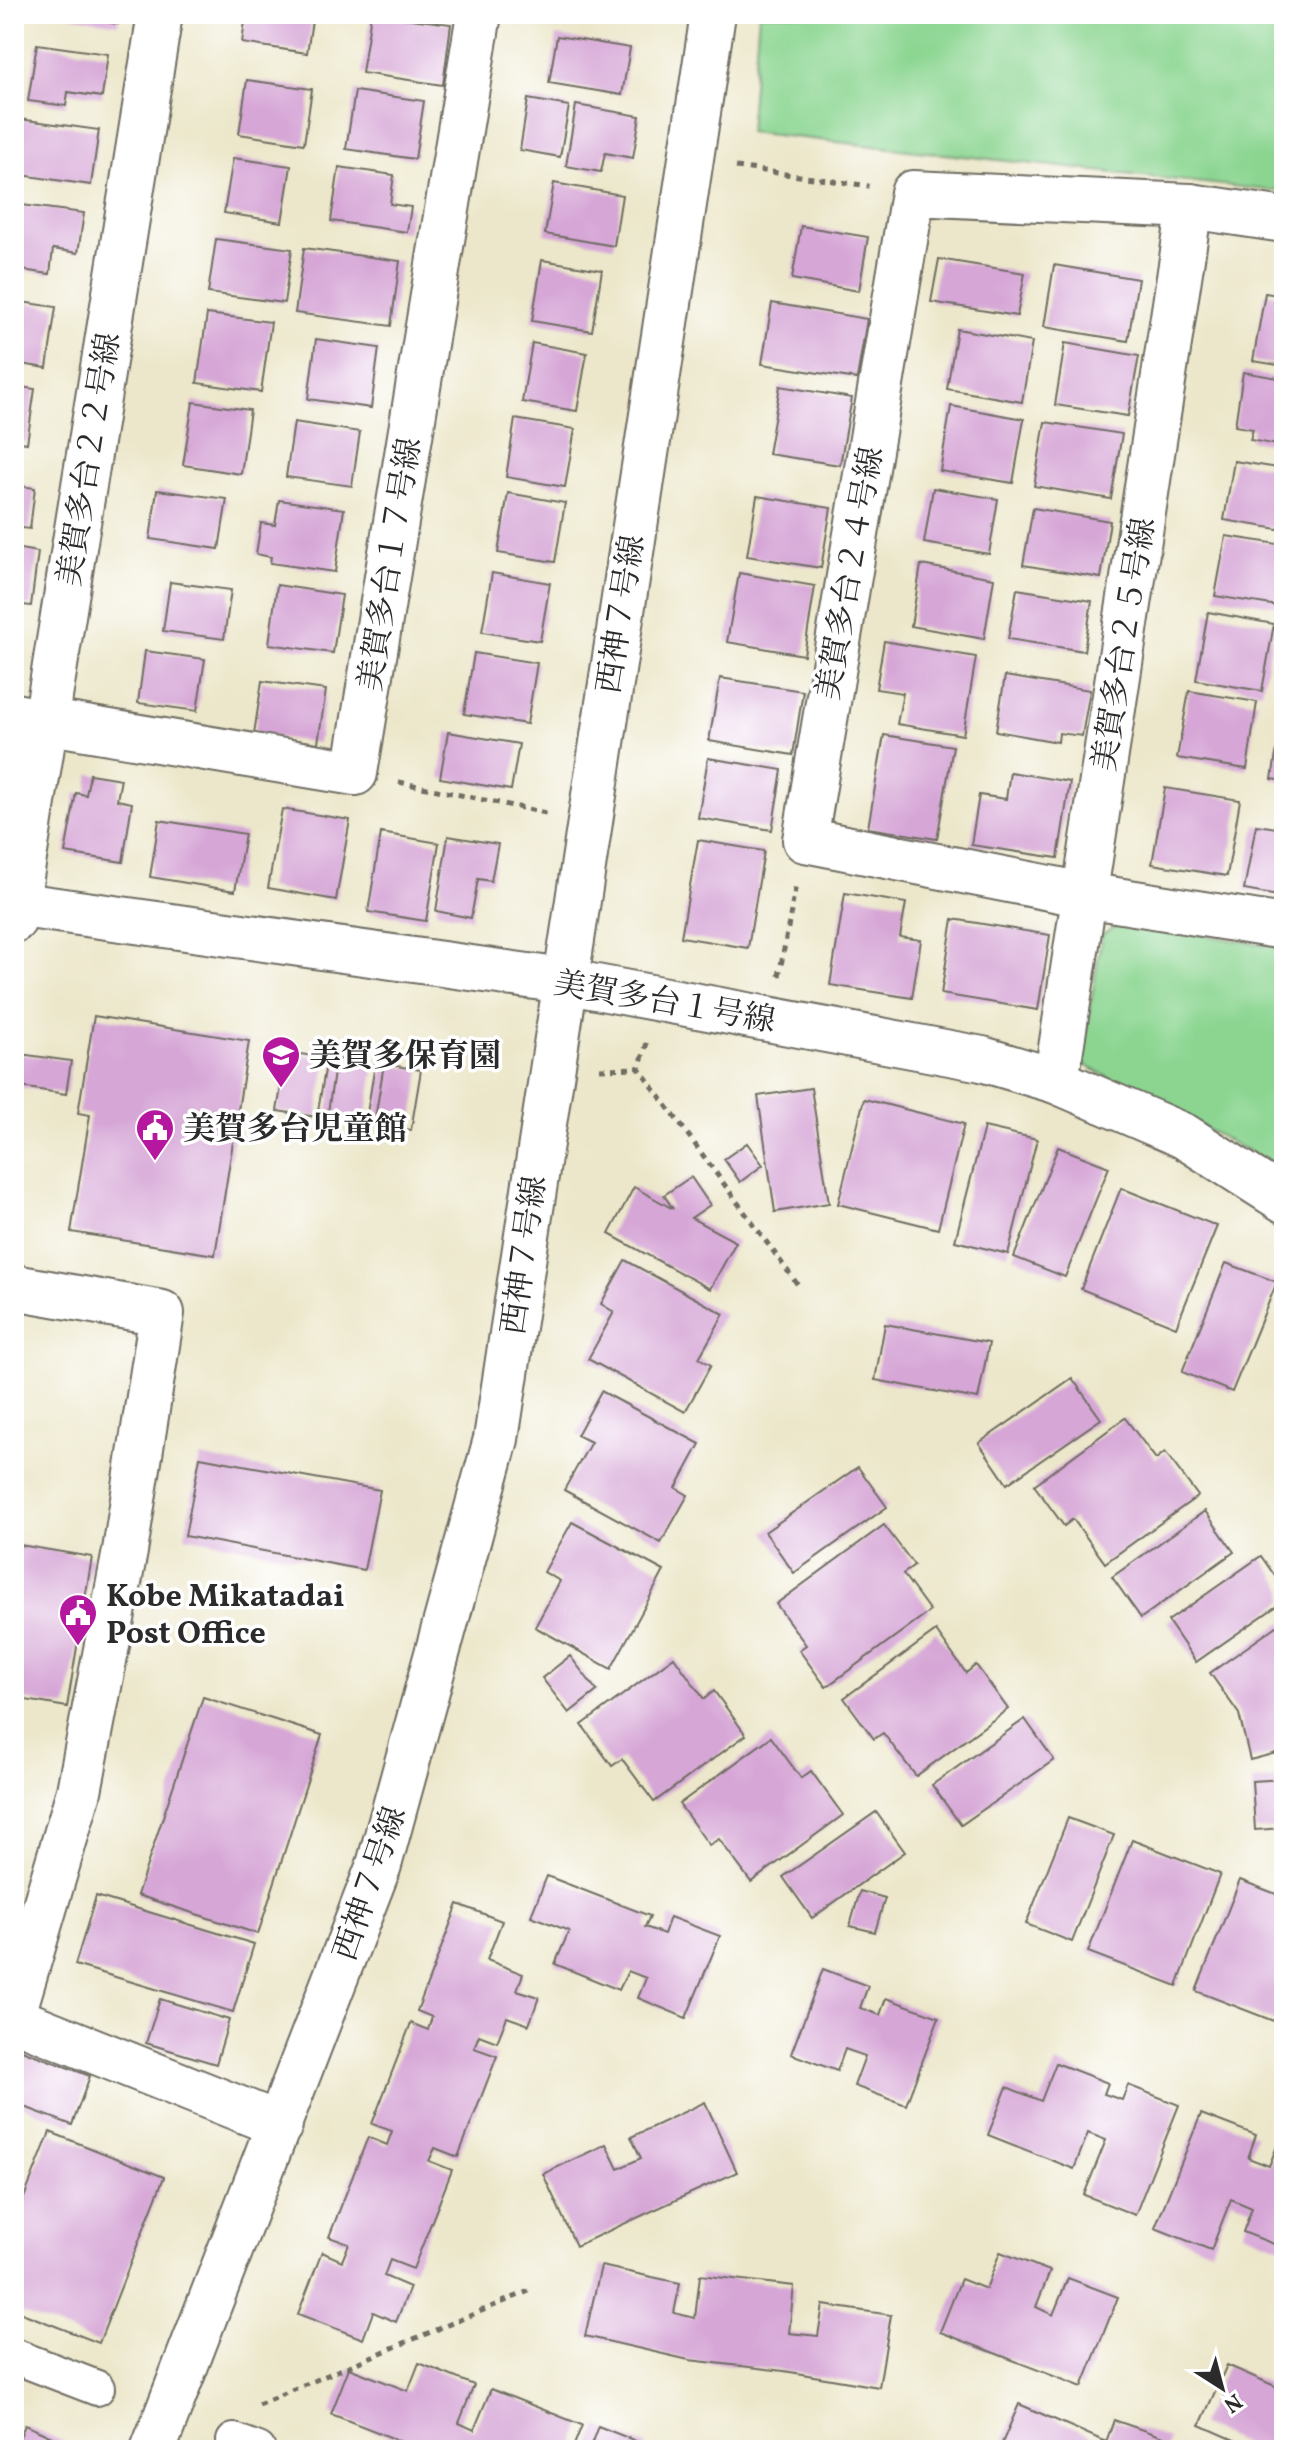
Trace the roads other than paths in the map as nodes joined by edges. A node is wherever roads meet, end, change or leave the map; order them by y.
1 (160, 14) edge
2 (479, 14) edge
3 (713, 14) edge
4 (1190, 206) junction
5 (1284, 220) edge
6 (30, 719) edge
7 (1085, 895) junction
8 (15, 910) edge
9 (1284, 927) edge
10 (564, 981) junction
11 (1056, 1081) junction
12 (1284, 1200) edge
13 (14, 1287) edge
14 (14, 2011) edge
15 (14, 2019) edge
16 (280, 2125) junction
17 (14, 2356) edge
18 (97, 2388) dead end
19 (153, 2450) edge

1 - 6 street, 美賀多台２２号線
2 - 6 street, 美賀多台１７号線
3 - 10 street, 西神７号線
4 - 5 street
4 - 7 street, 美賀多台２５号線
4 - 7 street, 美賀多台２４号線
6 - 8 street, 美賀多台２２号線
7 - 9 street
7 - 11 street, 美賀多台２５号線
8 - 10 street, 美賀多台１号線
10 - 11 street, 美賀多台１号線
10 - 16 street, 西神７号線
11 - 12 street, 美賀多台１号線
13 - 14 street
15 - 16 street
16 - 19 street, 西神７号線
17 - 18 street

